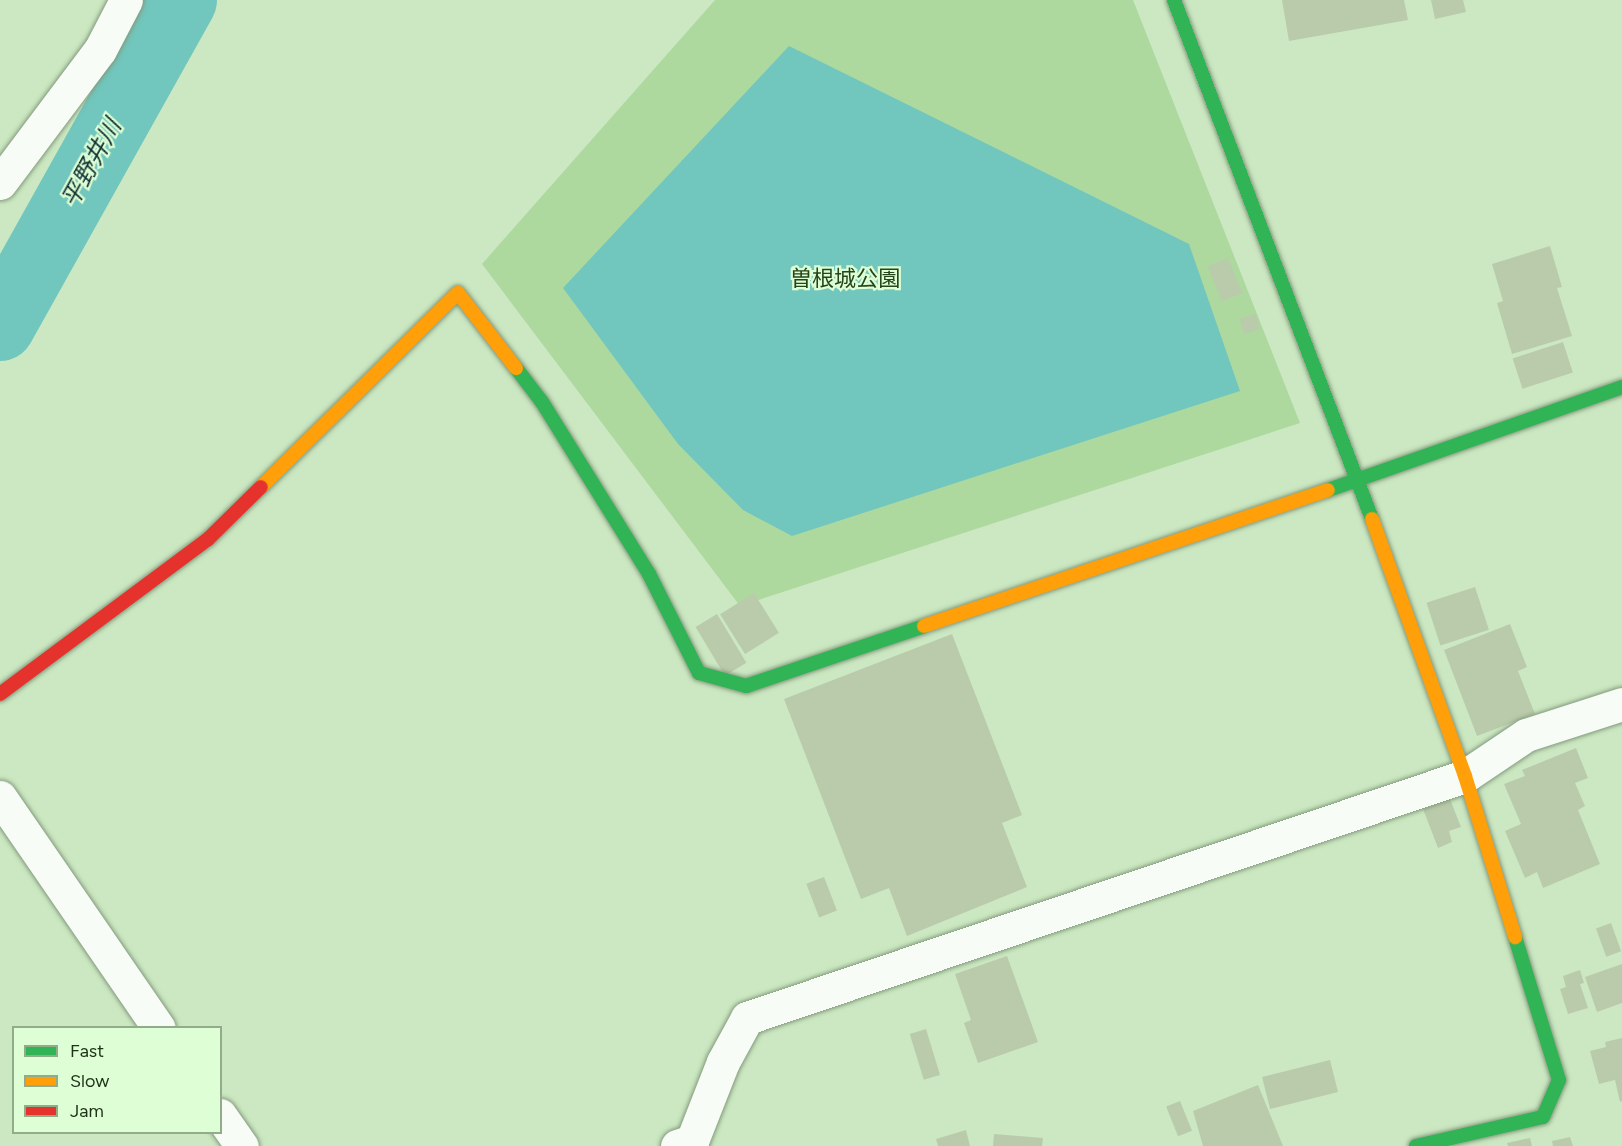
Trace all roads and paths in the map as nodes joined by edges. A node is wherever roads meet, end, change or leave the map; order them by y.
1 (126, 0) edge
2 (1174, 0) edge
3 (0, 183) edge
4 (1622, 387) edge
5 (1358, 480) junction
6 (0, 694) edge
7 (1622, 704) edge
8 (1465, 776) junction
9 (0, 797) edge
10 (158, 1026) edge
11 (222, 1118) edge
12 (242, 1146) edge
13 (678, 1146) edge
14 (1416, 1146) edge

1 - 3 street
2 - 5 street
4 - 5 street
5 - 6 street
5 - 8 street
7 - 8 street
8 - 13 street
8 - 14 street
9 - 10 street
11 - 12 street

